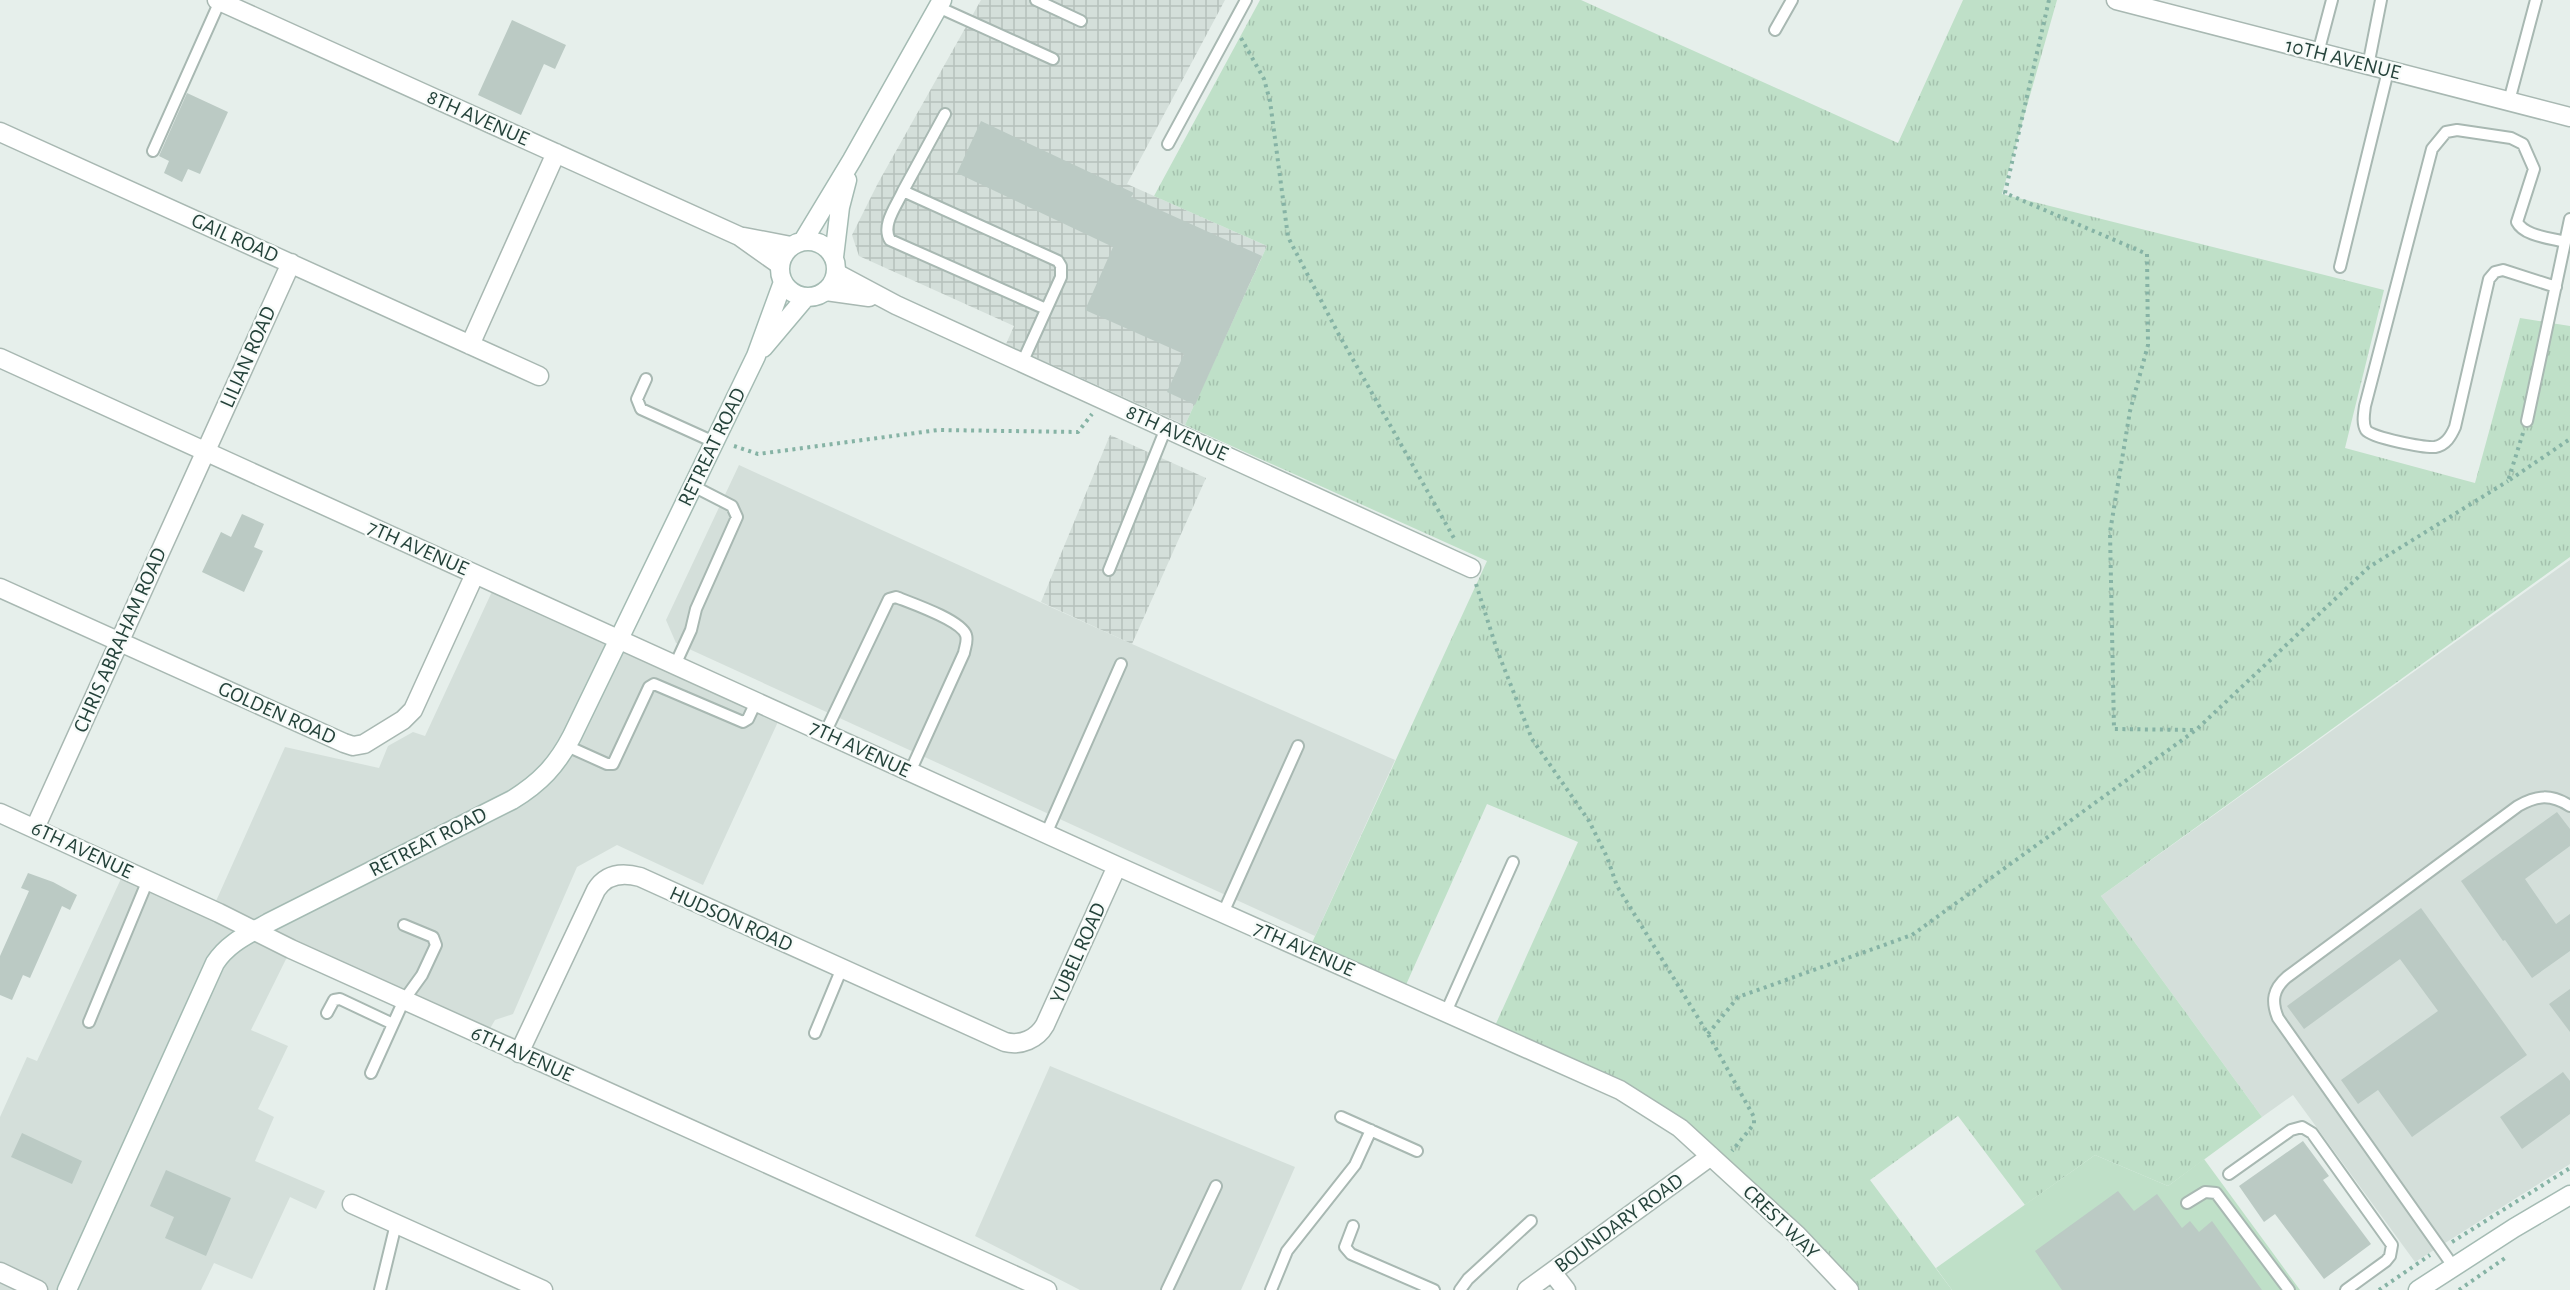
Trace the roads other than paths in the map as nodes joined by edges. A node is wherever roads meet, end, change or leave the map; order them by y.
1 (1036, 0) edge
2 (1246, 0) edge
3 (1792, 0) edge
4 (2116, 0) edge
5 (2332, 0) edge
6 (2381, 0) edge
7 (2536, 0) edge
8 (219, 1) edge
9 (940, 4) edge
10 (1081, 21) dead end
11 (1775, 30) dead end
12 (2318, 53) junction
13 (1053, 59) dead end
14 (2368, 66) junction
15 (2388, 71) junction
16 (2509, 101) junction
17 (945, 114) dead end
18 (2570, 117) edge
19 (0, 132) edge
20 (1168, 144) dead end
21 (153, 151) dead end
22 (556, 153) junction
23 (852, 160) junction
24 (903, 190) junction
25 (2570, 219) edge
26 (739, 236) junction
27 (2565, 242) junction
28 (797, 244) junction
29 (291, 263) junction
30 (835, 265) junction
31 (2340, 267) dead end
32 (782, 274) junction
33 (2556, 287) junction
34 (826, 291) junction
35 (806, 297) junction
36 (882, 299) junction
37 (1047, 309) junction
38 (470, 345) junction
39 (756, 356) junction
40 (0, 358) edge
41 (1022, 363) junction
42 (539, 376) dead end
43 (646, 379) dead end
44 (2527, 421) road end
45 (1166, 428) junction
46 (714, 442) junction
47 (206, 451) junction
48 (693, 486) junction
49 (1471, 568) road end
50 (1109, 570) dead end
51 (475, 574) junction
52 (0, 588) edge
53 (619, 639) junction
54 (120, 642) junction
55 (1121, 664) dead end
56 (675, 665) junction
57 (756, 702) junction
58 (825, 733) junction
59 (567, 746) junction
60 (1298, 746) dead end
61 (910, 772) junction
62 (2570, 806) edge
63 (0, 813) edge
64 (35, 828) junction
65 (1046, 834) junction
66 (1513, 862) dead end
67 (1117, 866) junction
68 (148, 880) junction
69 (1223, 913) junction
70 (404, 925) dead end
71 (254, 931) junction
72 (842, 968) junction
73 (404, 1000) junction
74 (1446, 1012) junction
75 (327, 1013) dead end
76 (89, 1022) dead end
77 (393, 1024) junction
78 (815, 1033) dead end
79 (1034, 1037) joint
80 (519, 1053) junction
81 (371, 1073) dead end
82 (1341, 1117) dead end
83 (1371, 1131) junction
84 (1417, 1151) dead end
85 (1711, 1156) junction
86 (2229, 1174) dead end
87 (1216, 1186) dead end
88 (2570, 1196) edge
89 (2187, 1203) dead end
90 (352, 1204) dead end
91 (1531, 1221) dead end
92 (396, 1224) junction
93 (1353, 1226) dead end
94 (2453, 1266) junction
95 (0, 1272) edge
96 (1552, 1272) junction
97 (2430, 1287) edge
98 (1044, 1289) edge
99 (38, 1290) edge
100 (67, 1290) edge
101 (380, 1290) edge
102 (543, 1290) edge
103 (1167, 1290) edge
104 (1271, 1290) edge
105 (1434, 1290) edge
106 (1460, 1290) edge
107 (1527, 1290) edge
108 (1566, 1290) edge
109 (1849, 1290) edge
110 (2289, 1290) edge
111 (2346, 1290) edge

1 - 10 lane
2 - 20 lane
3 - 11 lane
4 - 12 street, 10TH AVENUE
5 - 12 lane
6 - 14 lane
7 - 16 lane
8 - 21 lane
8 - 22 street, 8TH AVENUE
9 - 13 lane
9 - 23 street
12 - 14 street, 10TH AVENUE
14 - 15 street, 10TH AVENUE
15 - 16 street, 10TH AVENUE
15 - 31 lane
16 - 18 street, 10TH AVENUE
17 - 24 lane
19 - 29 street, GAIL ROAD
22 - 26 street, 8TH AVENUE
22 - 38 street
23 - 28 street
23 - 30 street
24 - 37 lane
24 - 37 lane
25 - 27 lane
26 - 28 street, 8TH AVENUE
26 - 32 street, 8TH AVENUE
27 - 33 lane
27 - 33 lane
28 - 30 street
28 - 32 street
29 - 38 street, GAIL ROAD
29 - 47 street, LILIAN ROAD
30 - 34 street
30 - 36 street, 8TH AVENUE
32 - 35 street
32 - 39 street, RETREAT ROAD
33 - 44 lane
34 - 35 street
34 - 36 street, 8TH AVENUE
35 - 39 street, RETREAT ROAD
36 - 41 street, 8TH AVENUE
37 - 41 lane
38 - 42 street, GAIL ROAD
39 - 46 street, RETREAT ROAD
40 - 47 street, 7TH AVENUE
41 - 45 street, 8TH AVENUE
43 - 46 lane
45 - 49 street, 8TH AVENUE
45 - 50 lane
46 - 48 street, RETREAT ROAD
47 - 51 street, 7TH AVENUE
47 - 54 street, CHRIS ABRAHAM ROAD
48 - 53 street, RETREAT ROAD
48 - 56 lane
51 - 53 street, 7TH AVENUE
51 - 54 street, GOLDEN ROAD
52 - 54 street, GOLDEN ROAD
53 - 56 street, 7TH AVENUE
53 - 59 street, RETREAT ROAD
54 - 64 street, CHRIS ABRAHAM ROAD
55 - 65 lane
56 - 57 street, 7TH AVENUE
57 - 58 street, 7TH AVENUE
57 - 59 lane
58 - 61 street, 7TH AVENUE
58 - 61 lane
59 - 71 street, RETREAT ROAD
60 - 69 lane
61 - 65 street, 7TH AVENUE
62 - 94 lane
63 - 64 street, 6TH AVENUE
64 - 68 street, 6TH AVENUE
65 - 67 street, 7TH AVENUE
66 - 74 lane
67 - 69 street, 7TH AVENUE
67 - 79 street, YUBEL ROAD
68 - 71 street, 6TH AVENUE
68 - 76 lane
69 - 74 street, 7TH AVENUE
70 - 73 lane
71 - 73 street, 6TH AVENUE
71 - 100 street, RETREAT ROAD
72 - 78 lane
72 - 79 street, HUDSON ROAD
72 - 80 street, HUDSON ROAD
73 - 77 lane
73 - 80 street, 6TH AVENUE
74 - 85 street, 7TH AVENUE
75 - 77 lane
77 - 81 lane
80 - 98 street, 6TH AVENUE
82 - 83 lane
83 - 84 lane
83 - 104 lane
85 - 96 street, BOUNDARY ROAD
85 - 109 street, CREST WAY
86 - 111 lane
87 - 103 lane
88 - 94 street
89 - 110 lane
90 - 92 street
91 - 106 lane
92 - 101 lane
92 - 102 street
93 - 105 lane
94 - 97 street
95 - 99 street
96 - 107 street, BOUNDARY ROAD
96 - 108 street

